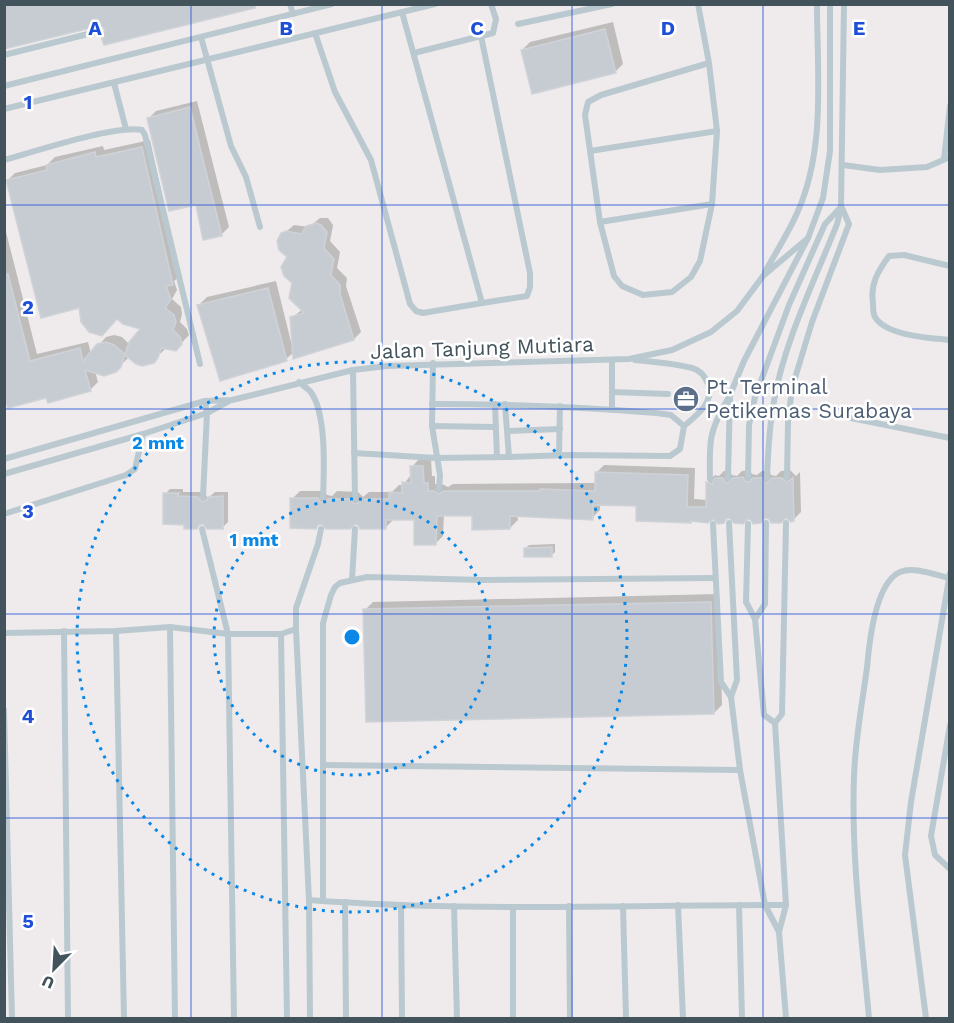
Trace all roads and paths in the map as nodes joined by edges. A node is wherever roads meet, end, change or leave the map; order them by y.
1 (290, 4) edge
2 (332, 4) edge
3 (435, 4) edge
4 (491, 4) edge
5 (612, 4) edge
6 (698, 4) edge
7 (817, 4) edge
8 (830, 4) edge
9 (844, 4) edge
10 (402, 12) junction
11 (292, 14) junction
12 (518, 24) dead end
13 (100, 31) dead end
14 (315, 33) junction
15 (480, 36) junction
16 (201, 37) junction
17 (414, 53) junction
18 (4, 55) edge
19 (207, 60) junction
20 (710, 63) junction
21 (114, 82) junction
22 (4, 86) edge
23 (950, 106) edge
24 (4, 109) edge
25 (126, 129) junction
26 (717, 131) junction
27 (590, 151) junction
28 (947, 158) edge
29 (4, 160) edge
30 (843, 165) junction
31 (712, 204) junction
32 (842, 207) junction
33 (600, 222) junction
34 (260, 226) dead end
35 (808, 238) junction
36 (950, 266) edge
37 (763, 276) junction
38 (482, 303) junction
39 (950, 340) edge
40 (629, 359) junction
41 (612, 360) junction
42 (200, 363) dead end
43 (433, 363) junction
44 (353, 370) junction
45 (298, 382) junction
46 (612, 392) junction
47 (668, 394) dead end
48 (730, 395) junction
49 (232, 400) junction
50 (205, 401) junction
51 (432, 404) junction
52 (495, 404) junction
53 (505, 404) junction
54 (560, 406) junction
55 (612, 409) junction
56 (207, 413) junction
57 (851, 418) dead end
58 (432, 426) junction
59 (684, 426) junction
60 (496, 427) junction
61 (560, 429) junction
62 (508, 431) junction
63 (143, 434) junction
64 (950, 438) edge
65 (354, 453) junction
66 (559, 455) junction
67 (497, 457) junction
68 (509, 457) junction
69 (436, 458) junction
70 (4, 459) edge
71 (4, 474) edge
72 (748, 477) dead end
73 (788, 477) dead end
74 (710, 478) dead end
75 (728, 478) dead end
76 (767, 478) dead end
77 (439, 489) dead end
78 (203, 496) dead end
79 (323, 498) dead end
80 (355, 499) dead end
81 (4, 514) edge
82 (729, 523) dead end
83 (766, 523) dead end
84 (786, 523) dead end
85 (713, 524) dead end
86 (748, 524) dead end
87 (202, 529) dead end
88 (321, 529) dead end
89 (355, 529) dead end
90 (950, 573) edge
91 (715, 578) junction
92 (949, 578) edge
93 (352, 579) junction
94 (755, 619) junction
95 (170, 627) junction
96 (296, 629) junction
97 (64, 631) junction
98 (116, 631) junction
99 (4, 633) edge
100 (228, 634) junction
101 (281, 634) junction
102 (730, 697) junction
103 (4, 710) edge
104 (775, 723) junction
105 (950, 725) edge
106 (949, 736) edge
107 (324, 765) junction
108 (740, 770) junction
109 (950, 869) edge
110 (309, 900) junction
111 (323, 901) junction
112 (345, 902) junction
113 (678, 904) junction
114 (400, 905) junction
115 (739, 905) junction
116 (765, 905) junction
117 (786, 905) junction
118 (454, 906) junction
119 (569, 906) junction
120 (623, 906) junction
121 (513, 907) junction
122 (779, 932) junction
123 (12, 1018) edge
124 (68, 1018) edge
125 (124, 1018) edge
126 (175, 1018) edge
127 (234, 1018) edge
128 (287, 1018) edge
129 (310, 1018) edge
130 (346, 1018) edge
131 (402, 1018) edge
132 (457, 1018) edge
133 (513, 1018) edge
134 (570, 1018) edge
135 (626, 1018) edge
136 (683, 1018) edge
137 (742, 1018) edge
138 (786, 1018) edge
139 (869, 1018) edge
140 (926, 1018) edge

1 - 11 lane
2 - 11 lane
3 - 10 lane
4 - 15 lane
5 - 12 lane
6 - 20 lane
7 - 37 lane
8 - 35 lane
9 - 30 lane
10 - 14 lane
10 - 17 lane
11 - 16 lane
13 - 18 lane
14 - 19 lane
14 - 38 lane
15 - 17 lane
15 - 38 lane
16 - 19 lane
16 - 22 lane
17 - 38 lane
19 - 21 lane
19 - 34 lane
20 - 26 lane
20 - 27 lane
21 - 24 lane
21 - 25 lane
23 - 28 lane
25 - 29 lane
25 - 42 lane
26 - 27 lane
26 - 31 lane
27 - 33 lane
28 - 30 lane
30 - 32 lane
31 - 33 lane
31 - 33 lane
32 - 72 lane
32 - 73 lane
32 - 76 lane
35 - 37 lane, Jalan Tanjung Mutiara
35 - 48 lane
36 - 39 lane
37 - 40 lane, Jalan Tanjung Mutiara
40 - 41 lane, Jalan Tanjung Mutiara
40 - 59 lane, Jalan Tanjung Mutiara
41 - 43 lane, Jalan Tanjung Mutiara
41 - 46 lane
43 - 44 lane, Jalan Tanjung Mutiara
43 - 51 lane
44 - 45 lane, Jalan Tanjung Mutiara
44 - 65 lane
45 - 49 lane, Jalan Tanjung Mutiara
45 - 79 lane
46 - 47 lane
46 - 55 lane
48 - 74 lane
48 - 75 lane
49 - 50 lane, Jalan Tanjung Mutiara
49 - 56 lane, Jalan Tanjung Mutiara
50 - 56 lane
50 - 70 lane, Jalan Tanjung Mutiara
51 - 52 lane
51 - 58 lane
52 - 53 lane
52 - 60 lane
53 - 54 lane
53 - 62 lane
54 - 55 lane
54 - 61 lane
55 - 59 lane
56 - 63 lane, Jalan Tanjung Mutiara
56 - 78 lane
57 - 64 lane
58 - 60 lane
58 - 69 lane
59 - 66 lane
60 - 67 lane
61 - 62 lane
61 - 66 lane
62 - 68 lane
63 - 71 lane, Jalan Tanjung Mutiara
63 - 81 lane
65 - 69 lane
65 - 80 lane
66 - 68 lane
67 - 68 lane
67 - 69 lane
69 - 77 lane
82 - 102 lane
83 - 94 lane
84 - 104 lane
85 - 91 lane
86 - 94 lane
87 - 100 lane
88 - 96 lane
89 - 93 lane
90 - 92 lane
91 - 93 lane
91 - 102 lane
92 - 139 lane
92 - 140 lane
93 - 107 lane
94 - 104 lane
95 - 98 lane
95 - 100 lane
95 - 126 lane
96 - 101 lane
96 - 110 lane
97 - 98 lane
97 - 99 lane
97 - 124 lane
98 - 125 lane
100 - 101 lane
100 - 127 lane
101 - 128 lane
102 - 108 lane
103 - 123 lane
104 - 117 lane
105 - 106 lane
106 - 109 lane
107 - 108 lane
107 - 111 lane
108 - 116 lane
110 - 111 lane
110 - 129 lane
111 - 112 lane
112 - 114 lane
112 - 130 lane
113 - 115 lane
113 - 120 lane
113 - 136 lane
114 - 118 lane
114 - 131 lane
115 - 116 lane
115 - 137 lane
116 - 117 lane
116 - 122 lane
117 - 122 lane
118 - 121 lane
118 - 132 lane
119 - 120 lane
119 - 121 lane
119 - 134 lane
120 - 135 lane
121 - 133 lane
122 - 138 lane

